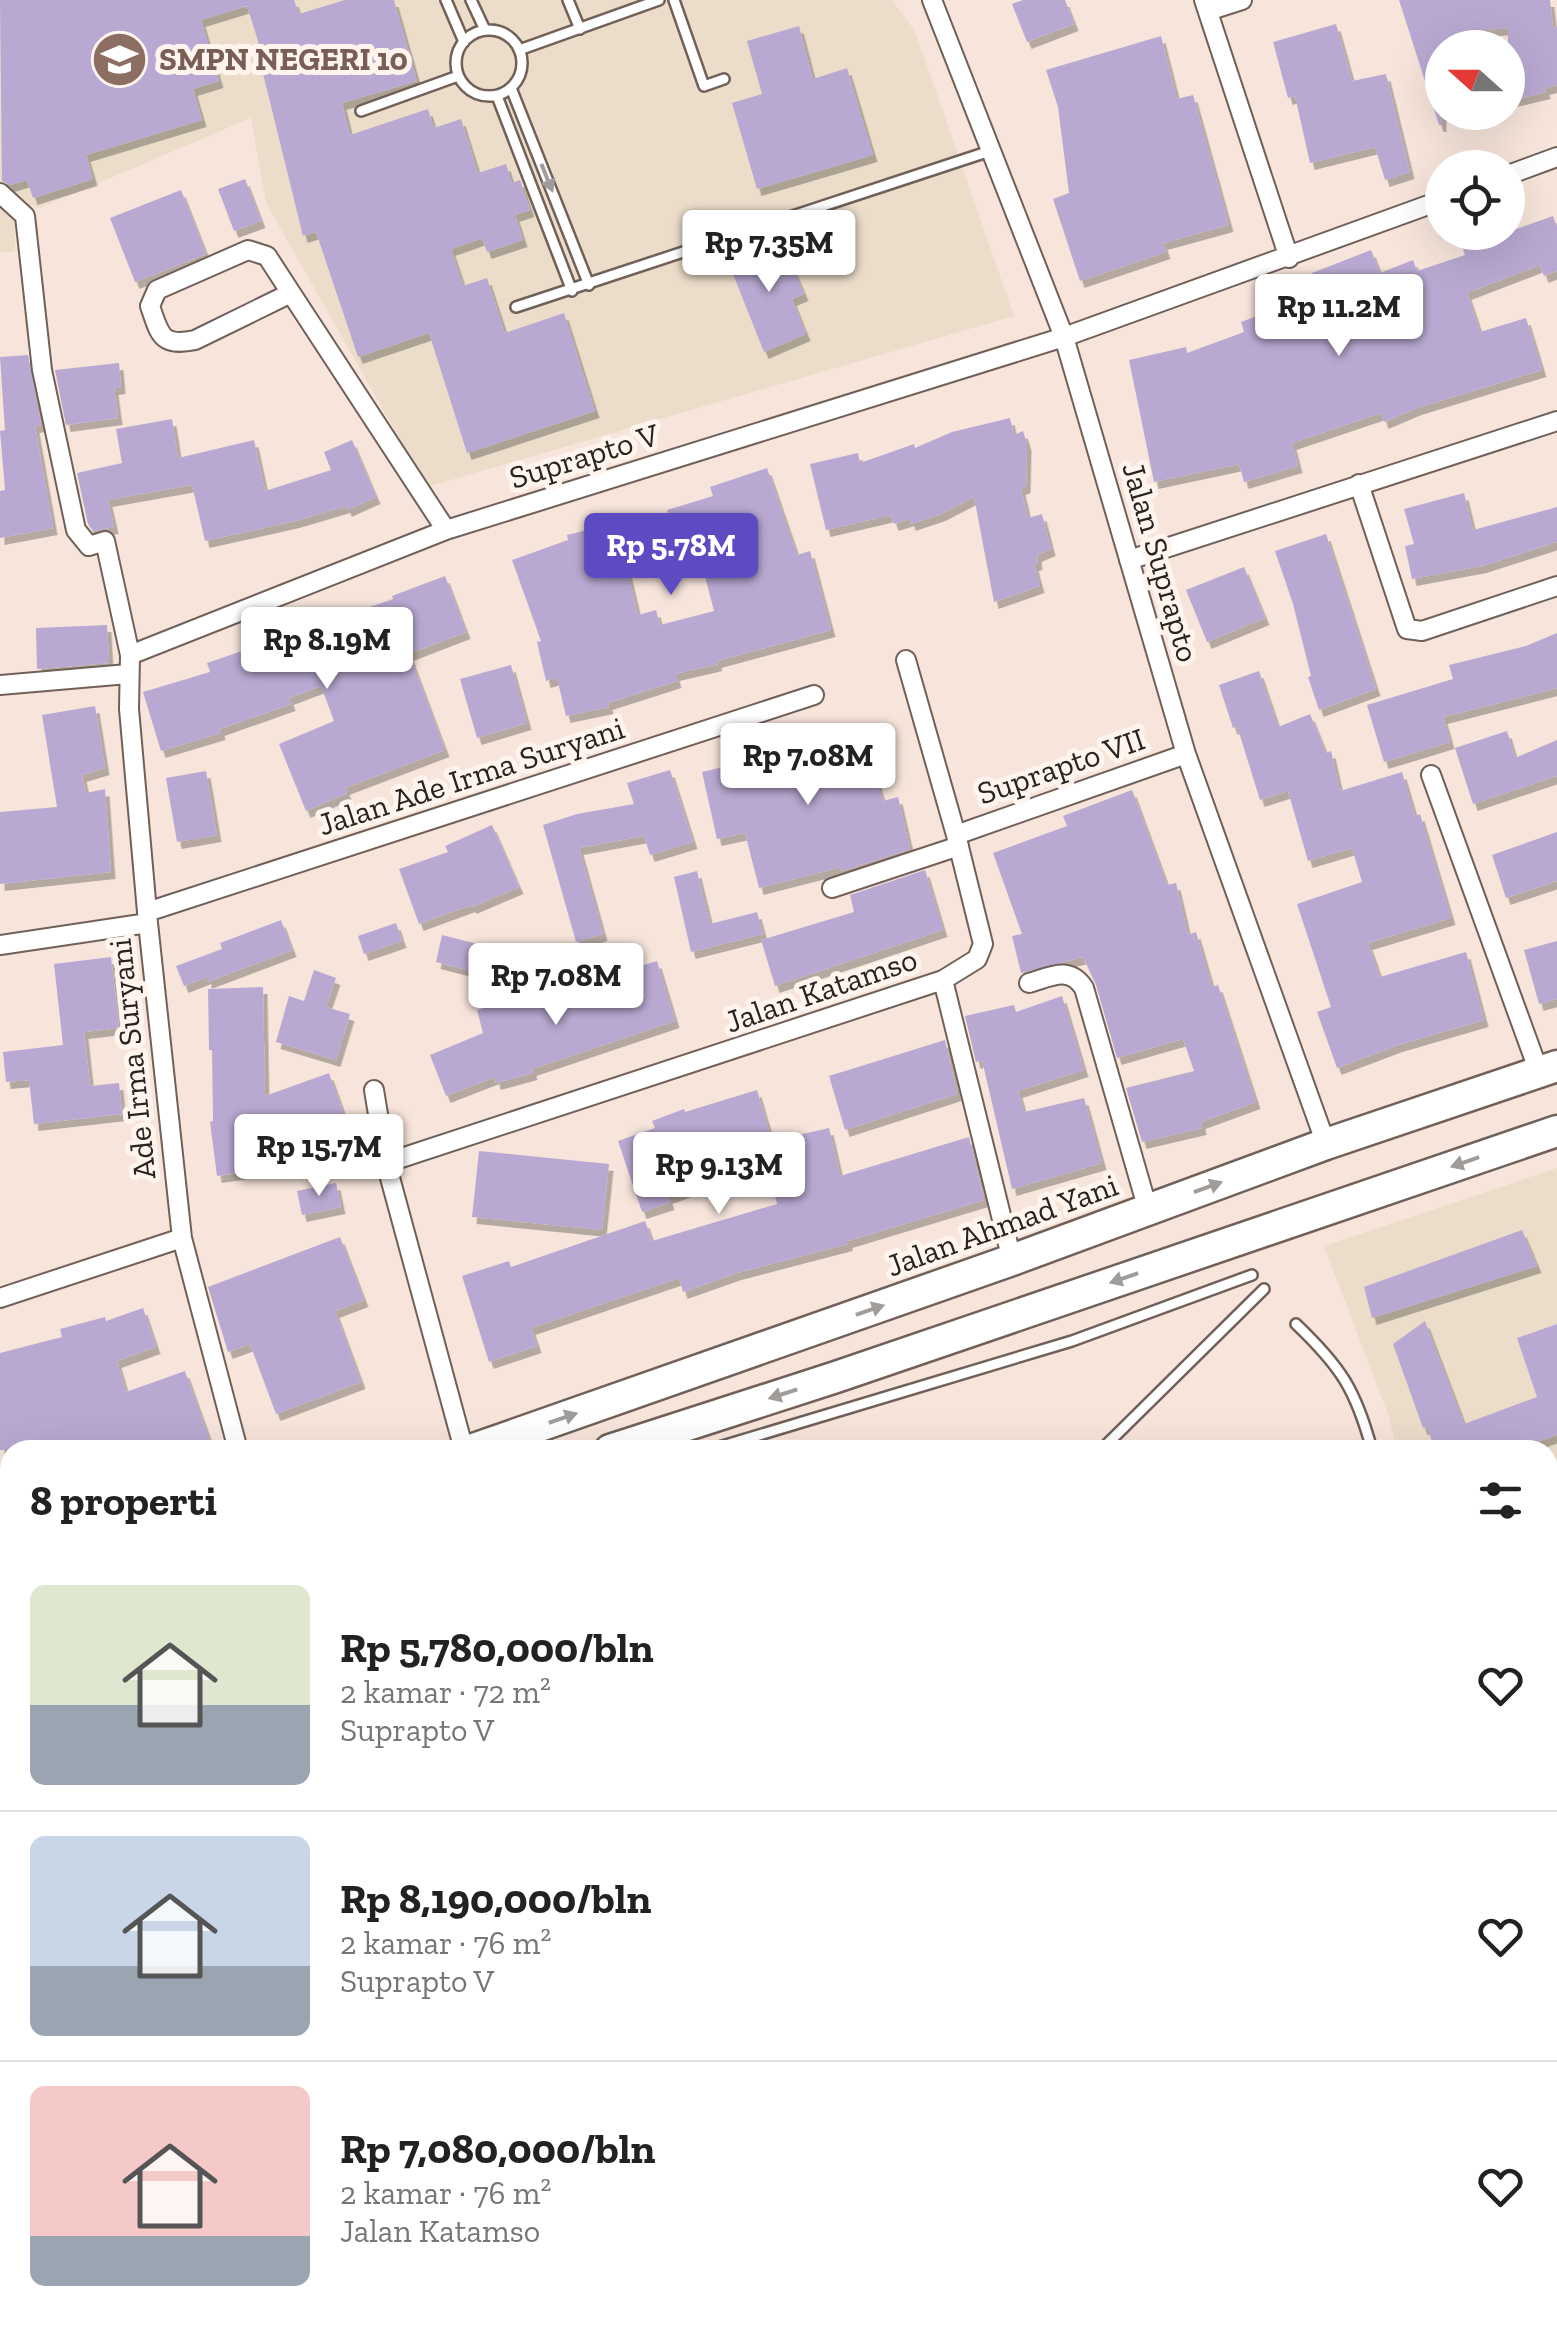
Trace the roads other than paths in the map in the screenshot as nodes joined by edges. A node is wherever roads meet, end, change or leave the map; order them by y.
1 (446, 0) edge
2 (471, 0) edge
3 (568, 0) edge
4 (659, 0) edge
5 (674, 0) edge
6 (932, 0) edge
7 (1242, 0) edge
8 (1206, 5) edge
9 (580, 29) junction
10 (484, 30) junction
11 (464, 42) junction
12 (519, 50) junction
13 (458, 76) junction
14 (724, 79) dead end
15 (511, 88) junction
16 (496, 96) junction
17 (361, 111) dead end
18 (993, 150) junction
19 (1557, 157) edge
20 (1525, 169) edge
21 (0, 194) edge
22 (1425, 206) edge
23 (1288, 258) junction
24 (590, 284) junction
25 (572, 291) junction
26 (291, 293) junction
27 (516, 308) dead end
28 (1064, 337) junction
29 (1557, 421) edge
30 (1359, 484) junction
31 (446, 530) junction
32 (1129, 560) junction
33 (1557, 586) edge
34 (906, 660) dead end
35 (129, 665) junction
36 (0, 685) edge
37 (814, 695) dead end
38 (1186, 754) junction
39 (1430, 775) dead end
40 (958, 840) junction
41 (832, 888) dead end
42 (147, 918) junction
43 (0, 945) edge
44 (943, 980) junction
45 (1029, 983) dead end
46 (1548, 1069) edge
47 (374, 1090) dead end
48 (1557, 1131) edge
49 (1326, 1144) junction
50 (386, 1164) junction
51 (1148, 1210) junction
52 (182, 1238) junction
53 (1012, 1260) junction
54 (1252, 1275) dead end
55 (1264, 1288) dead end
56 (0, 1298) edge
57 (1296, 1324) dead end
58 (821, 1327) junction
59 (836, 1377) junction
60 (235, 1440) edge
61 (461, 1440) edge
62 (499, 1440) edge
63 (641, 1440) edge
64 (743, 1440) edge
65 (1111, 1440) edge
66 (1369, 1440) edge

1 - 11 lane
2 - 10 lane
3 - 9 lane
4 - 9 lane
5 - 14 lane
6 - 18 street, Jalan Suprapto
7 - 8 street
8 - 23 street
9 - 12 lane
10 - 11 lane
10 - 12 lane
11 - 13 lane
12 - 15 lane
13 - 16 lane
13 - 17 lane
15 - 16 lane
15 -> 24 lane
16 - 25 lane
18 - 24 lane
18 - 28 street, Jalan Suprapto
19 - 20 street
21 - 35 street, Ade Irma Suryani
22 - 23 street, Suprapto V
23 - 28 street, Suprapto V
24 - 25 lane
25 - 27 lane
26 - 26 street
26 - 31 street
28 - 31 street, Suprapto V
28 - 32 street, Jalan Suprapto
29 - 30 street
30 - 32 street
30 - 33 street
31 - 35 street, Suprapto V
32 - 38 street, Jalan Suprapto
34 - 40 street
35 - 36 street, Suprapto V
35 - 42 street, Ade Irma Suryani
37 - 42 street, Jalan Ade Irma Suryani
38 - 40 street, Suprapto VII
38 - 49 street, Jalan Suprapto
39 - 46 street
40 - 41 street, Suprapto VII
40 - 44 street
42 - 43 street, Jalan Ade Irma Suryani
42 - 52 street, Ade Irma Suryani
44 - 50 street, Jalan Katamso
44 - 53 street, Jalan Katamso
45 - 51 street
46 - 49 main road, Jalan Ahmad Yani
47 - 50 street
48 -> 59 main road
51 -> 49 main road, Jalan Ahmad Yani
50 - 61 street
51 - 53 main road, Jalan Ahmad Yani
52 - 56 street
52 - 60 street, Ade Irma Suryani
58 -> 53 main road, Jalan Ahmad Yani
54 - 64 lane
55 - 65 lane
57 - 66 lane
58 - 59 main road
62 -> 58 main road, Jalan Ahmad Yani
59 -> 63 main road

